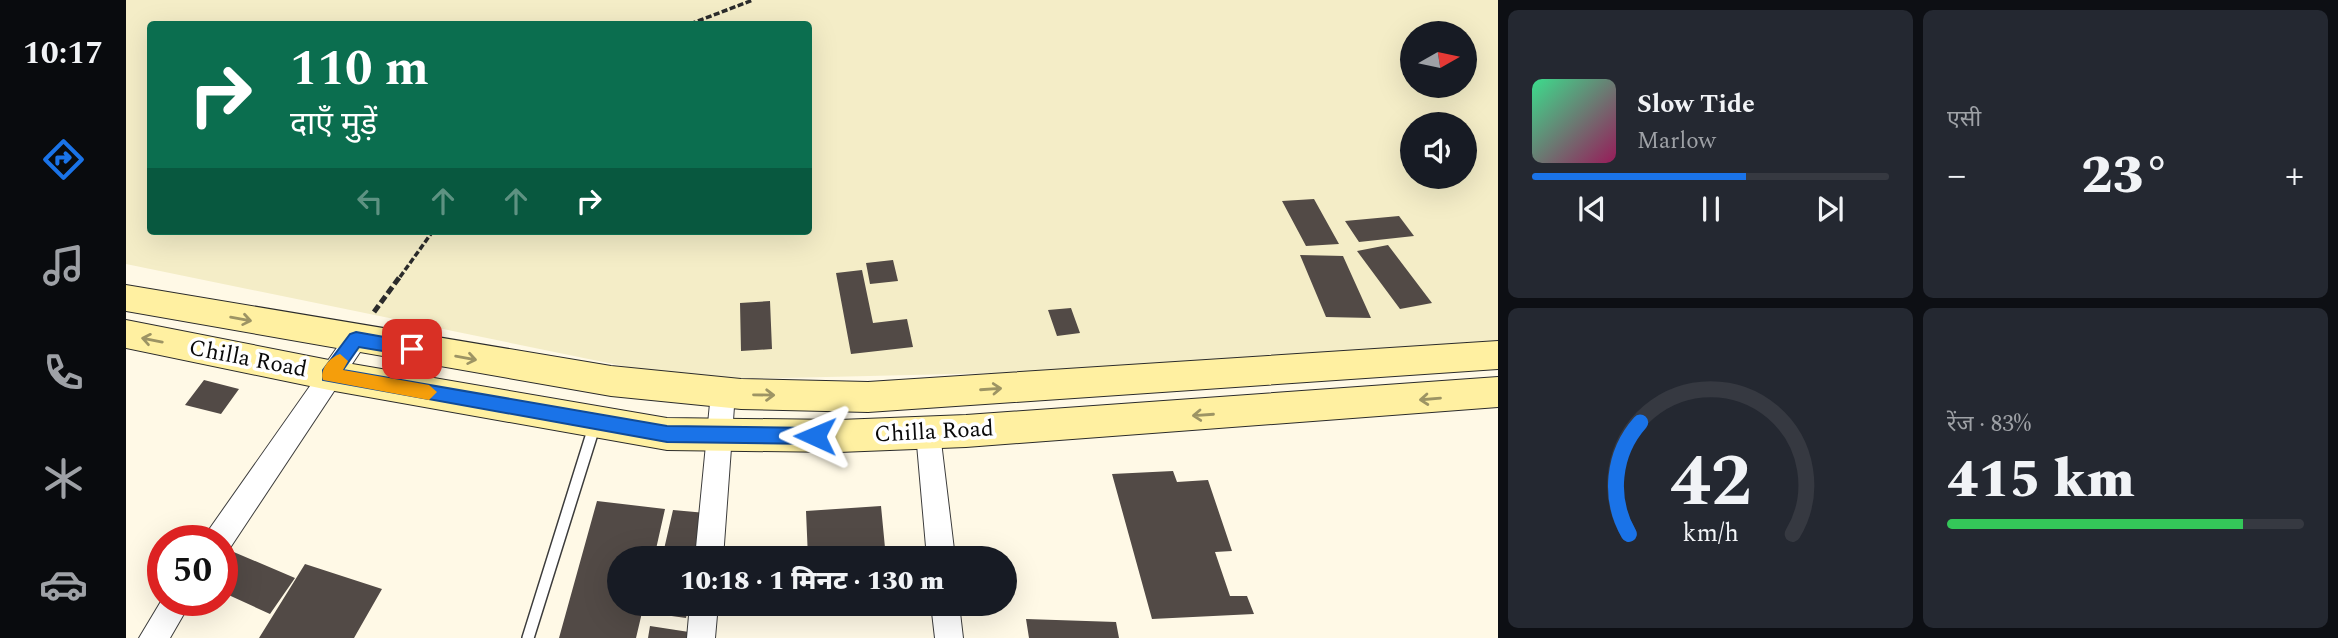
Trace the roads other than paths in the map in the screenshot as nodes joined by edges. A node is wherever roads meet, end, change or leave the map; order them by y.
1 (126, 298) edge
2 (126, 334) edge
3 (356, 339) junction
4 (1498, 355) edge
5 (329, 375) junction
6 (1074, 384) junction
7 (1498, 392) edge
8 (723, 393) junction
9 (928, 393) junction
10 (596, 422) junction
11 (1086, 423) junction
12 (932, 432) junction
13 (721, 435) junction
14 (229, 525) edge
15 (710, 546) edge
16 (940, 546) edge
17 (167, 616) edge
18 (703, 616) edge
19 (946, 616) edge
20 (153, 638) edge
21 (528, 638) edge
22 (701, 638) edge
23 (948, 638) edge

1 -> 3 main road, Chilla Road
5 -> 2 main road, Chilla Road
3 - 5 street
3 -> 8 main road, Chilla Road
4 - 6 main road, Chilla Road
5 - 10 main road, Chilla Road
5 - 14 street
9 -> 6 main road, Chilla Road
6 - 11 main road
7 -> 11 main road, Chilla Road
8 -> 9 main road, Chilla Road
8 - 13 street
9 - 12 main road
10 - 13 main road, Chilla Road
10 - 21 lane
11 - 12 main road, Chilla Road
12 - 13 main road, Chilla Road
12 - 16 street
13 - 15 street
17 - 20 street
18 - 22 street
19 - 23 street

